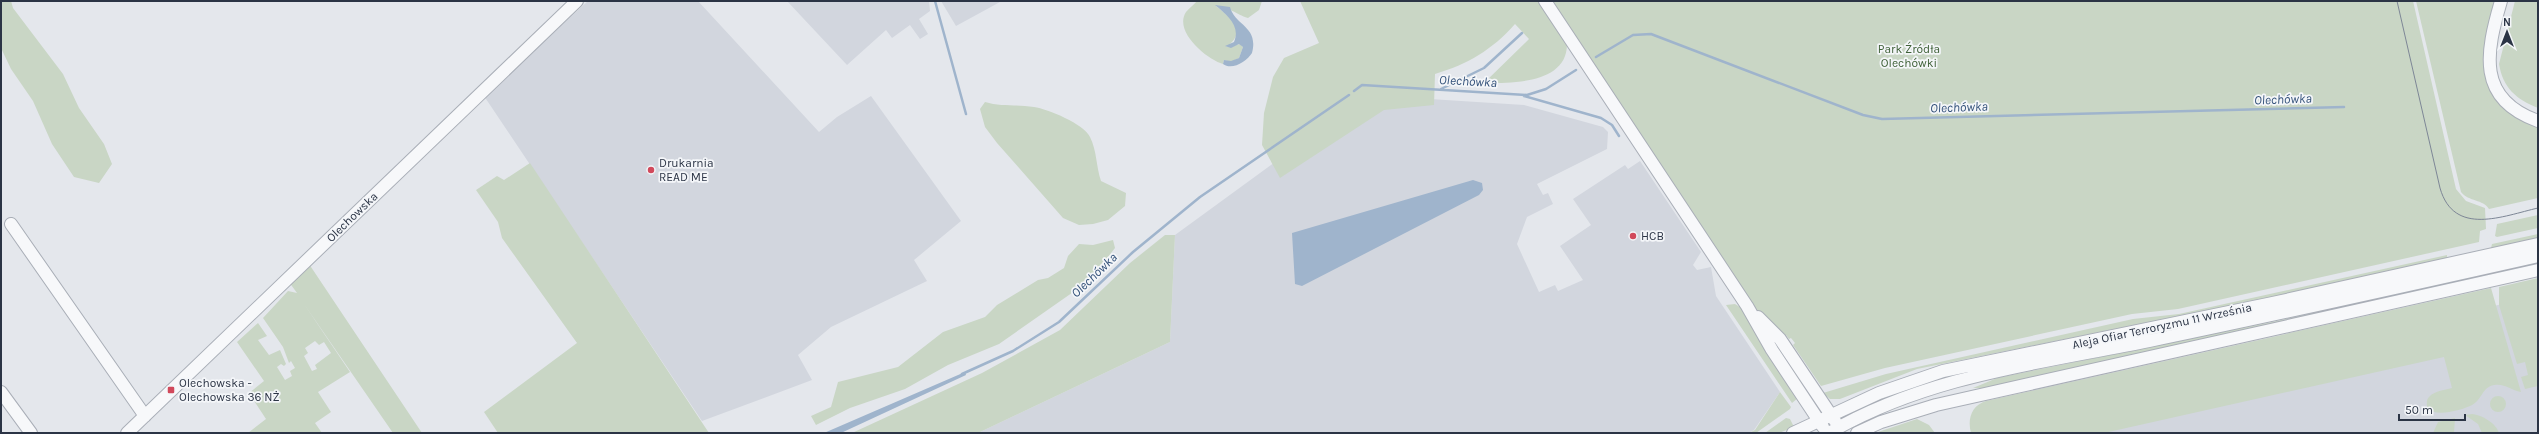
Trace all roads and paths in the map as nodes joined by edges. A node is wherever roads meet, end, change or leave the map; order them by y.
1 (577, 1) edge
2 (1546, 1) edge
3 (2500, 1) edge
4 (2538, 121) edge
5 (11, 224) dead end
6 (2538, 244) edge
7 (2538, 256) edge
8 (2538, 270) edge
9 (1747, 306) junction
10 (1, 392) edge
11 (1831, 414) junction
12 (145, 416) junction
13 (1819, 420) junction
14 (1832, 431) edge
15 (31, 433) edge
16 (126, 433) edge
17 (1794, 433) edge
18 (1857, 433) edge

1 - 12 street, Olechowska
2 - 9 street
3 - 4 street
5 - 12 street
6 - 11 street, Aleja Ofiar Terroryzmu 11 Września
7 - 14 street, Aleja Ofiar Terroryzmu 11 Września
8 - 18 street
9 - 11 street
9 - 13 street
10 - 15 street
11 - 13 street, Aleja Ofiar Terroryzmu 11 Września
11 - 14 street
12 - 16 street, Olechowska
13 - 14 street
13 - 17 street, Aleja Ofiar Terroryzmu 11 Września

